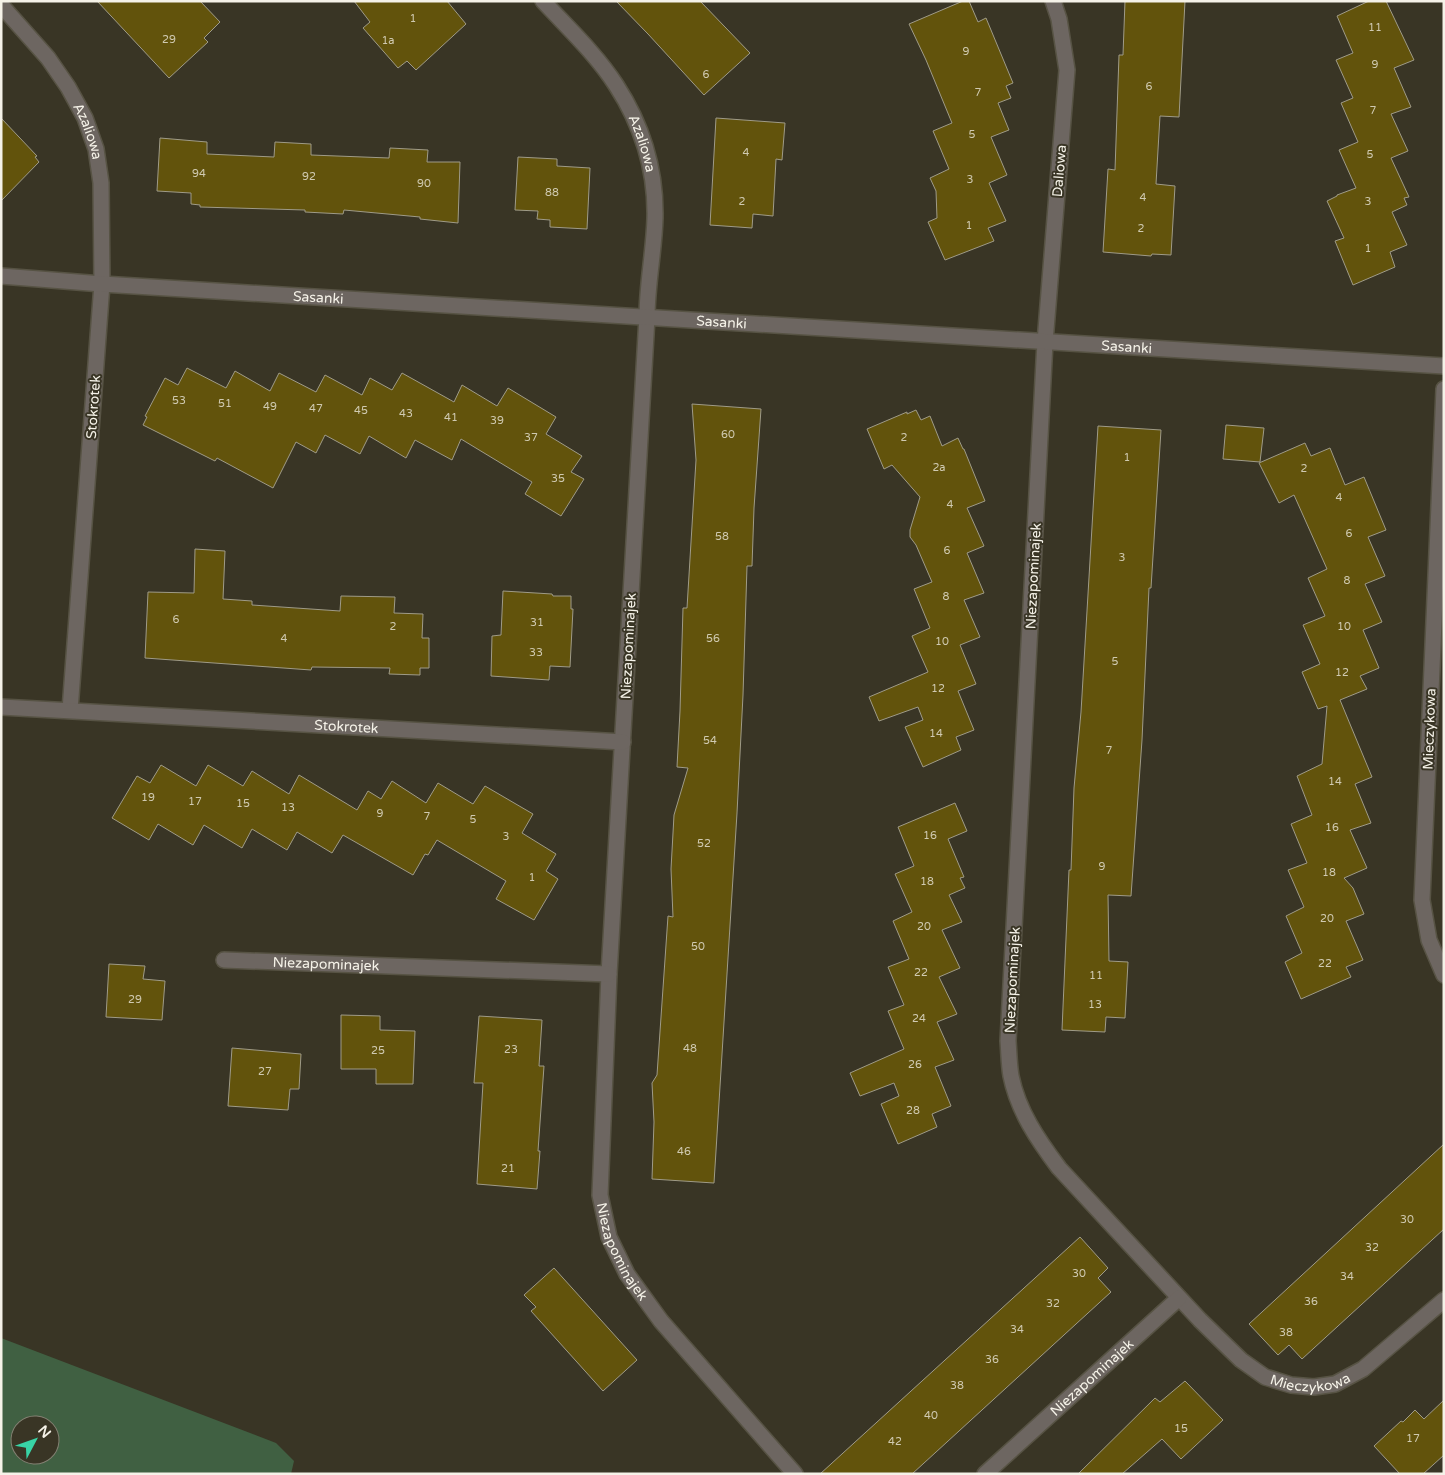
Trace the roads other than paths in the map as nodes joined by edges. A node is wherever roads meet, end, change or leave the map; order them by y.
1 (543, 1) edge
2 (1053, 1) edge
3 (1, 5) edge
4 (1, 276) edge
5 (102, 284) junction
6 (647, 318) junction
7 (1046, 342) junction
8 (1444, 366) edge
9 (1444, 389) edge
10 (1, 707) edge
11 (70, 710) junction
12 (623, 742) junction
13 (224, 960) dead end
14 (609, 974) junction
15 (1444, 975) edge
16 (1178, 1298) junction
17 (1444, 1300) edge
18 (795, 1474) edge
19 (985, 1474) edge

1 - 6 street, Azaliowa
2 - 7 street, Daliowa
3 - 5 street, Azaliowa
4 - 5 street, Sasanki
5 - 6 street, Sasanki
5 - 11 street, Stokrotek
6 - 7 street, Sasanki
6 - 12 street, Niezapominajek
7 - 8 street, Sasanki
7 - 16 street, Niezapominajek
9 - 15 street, Mieczykowa
10 - 11 street, Stokrotek
11 - 12 street, Stokrotek
12 - 14 street, Niezapominajek
13 - 14 street, Niezapominajek
14 - 18 street, Niezapominajek
16 - 17 street, Mieczykowa
16 - 19 street, Niezapominajek

